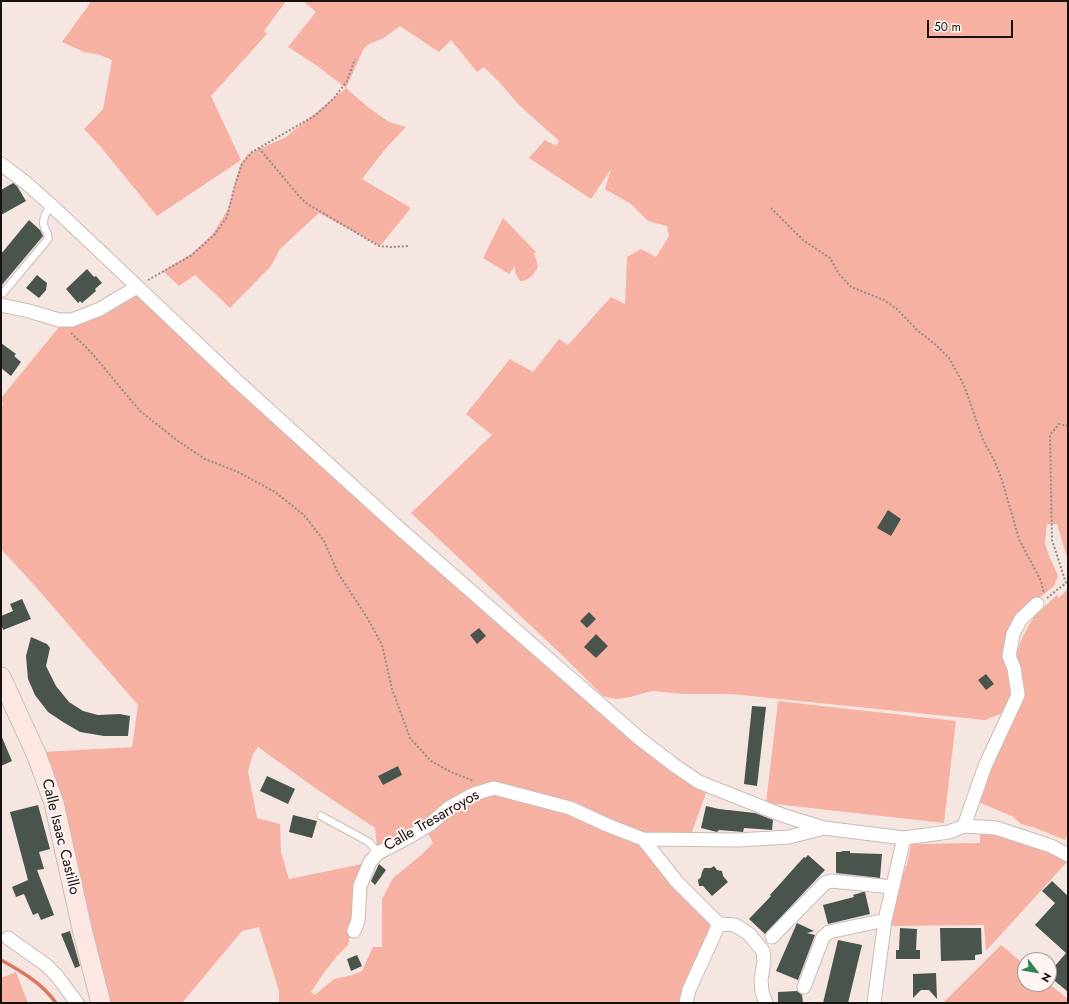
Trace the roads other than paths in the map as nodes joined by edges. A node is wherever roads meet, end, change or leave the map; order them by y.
1 (3, 168) edge
2 (51, 205) junction
3 (137, 287) junction
4 (2, 299) edge
5 (1037, 604) dead end
6 (1, 677) edge
7 (321, 816) dead end
8 (964, 826) junction
9 (824, 828) junction
10 (904, 838) junction
11 (643, 839) junction
12 (378, 853) junction
13 (1068, 855) edge
14 (893, 887) junction
15 (885, 920) junction
16 (719, 924) junction
17 (354, 930) dead end
18 (772, 937) dead end
19 (8, 938) dead end
20 (804, 987) dead end
21 (77, 1003) edge
22 (101, 1003) edge
23 (686, 1003) edge
24 (766, 1003) edge
25 (874, 1003) edge

1 - 2 street
2 - 3 street
2 - 4 lane
3 - 4 street
3 - 9 street
5 - 8 street
6 - 22 street, Calle Isaac Castillo
7 - 12 lane
8 - 10 street
8 - 13 street
9 - 10 street
9 - 11 street, Calle Tresarroyos
10 - 14 street
11 - 12 street, Calle Tresarroyos
11 - 16 street
12 - 17 street, Calle Tresarroyos
14 - 15 street
14 - 18 street
15 - 20 street
15 - 25 street
16 - 23 street
16 - 24 street
19 - 21 street

